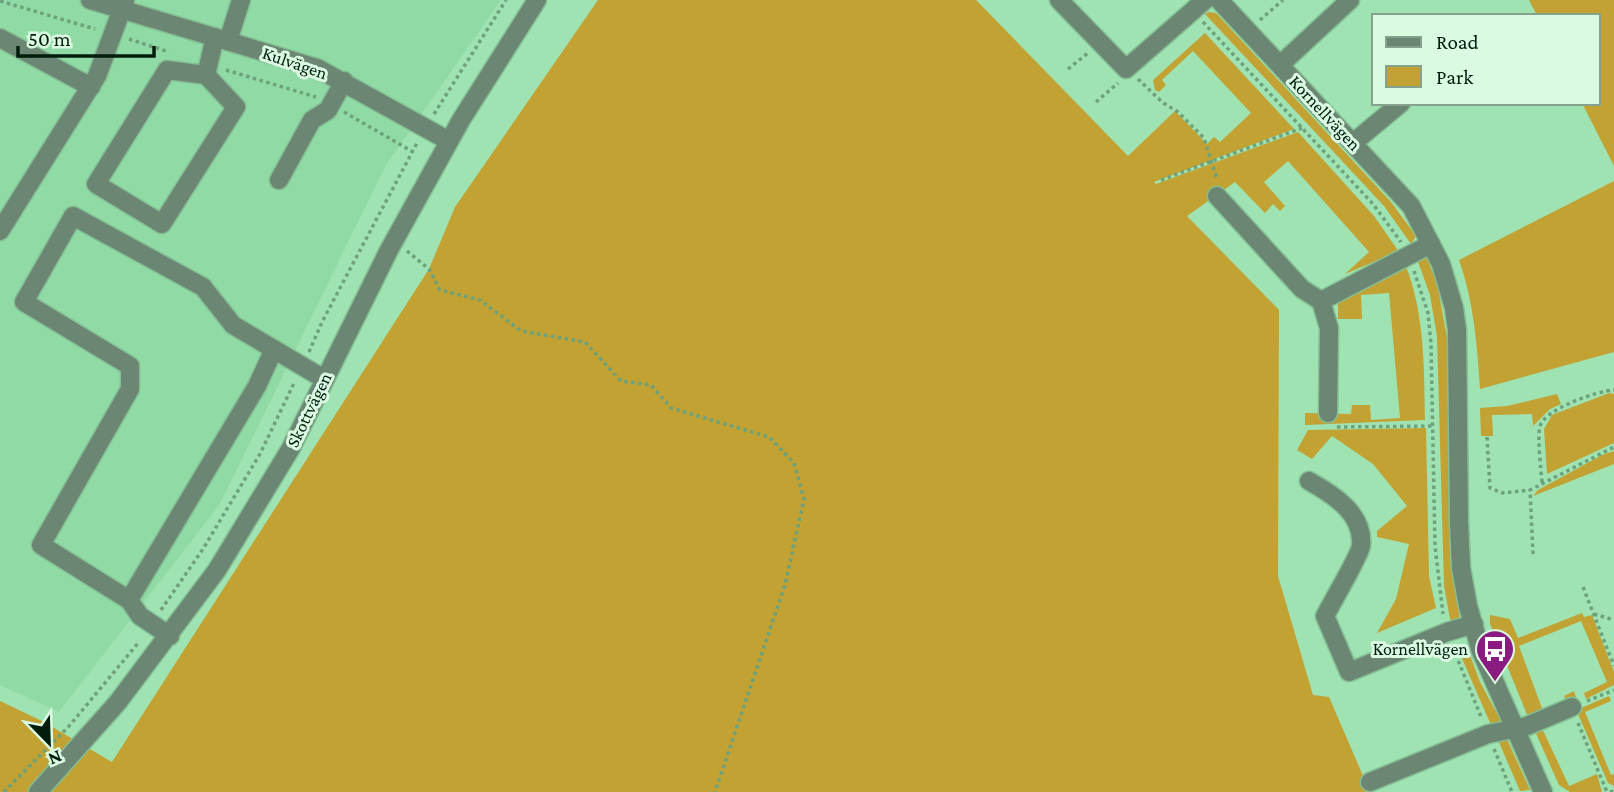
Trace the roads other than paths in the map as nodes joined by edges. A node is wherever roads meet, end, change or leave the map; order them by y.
1 (90, 0) edge
2 (241, 0) edge
3 (537, 0) edge
4 (1059, 0) edge
5 (1219, 0) edge
6 (1350, 0) edge
7 (124, 5) edge
8 (1199, 6) edge
9 (0, 38) edge
10 (222, 39) junction
11 (1280, 65) junction
12 (206, 75) junction
13 (344, 82) junction
14 (91, 87) junction
15 (1399, 105) edge
16 (449, 141) junction
17 (1353, 143) junction
18 (279, 180) dead end
19 (1217, 195) road end
20 (0, 230) edge
21 (1431, 244) junction
22 (1321, 301) junction
23 (274, 349) junction
24 (324, 379) junction
25 (1328, 413) road end
26 (1309, 481) dead end
27 (129, 600) junction
28 (1474, 624) junction
29 (170, 636) junction
30 (1572, 708) road end
31 (1515, 728) junction
32 (1370, 782) dead end
33 (38, 792) edge
34 (1542, 792) edge

1 - 7 street, Kulvägen
2 - 10 street
3 - 16 street, Skottvägen
4 - 8 street
5 - 11 street, Kornellvägen
6 - 11 street, Kornellvägen
7 - 10 street, Kulvägen
7 - 14 street
9 - 14 street
10 - 12 street
10 - 13 street, Kulvägen
11 - 17 street, Kornellvägen
12 - 12 street
13 - 16 street, Kulvägen
13 - 18 street
14 - 20 street
15 - 17 street
16 - 24 street, Skottvägen
17 - 21 street, Kornellvägen
19 - 22 street
21 - 22 street
21 - 28 street, Kornellvägen
22 - 25 street
23 - 24 street
23 - 27 street
23 - 27 street
24 - 29 street, Skottvägen
26 - 28 street
27 - 29 street
28 - 31 street, Kornellvägen
29 - 33 street, Skottvägen
30 - 31 street
31 - 32 street
31 - 34 street, Kornellvägen

